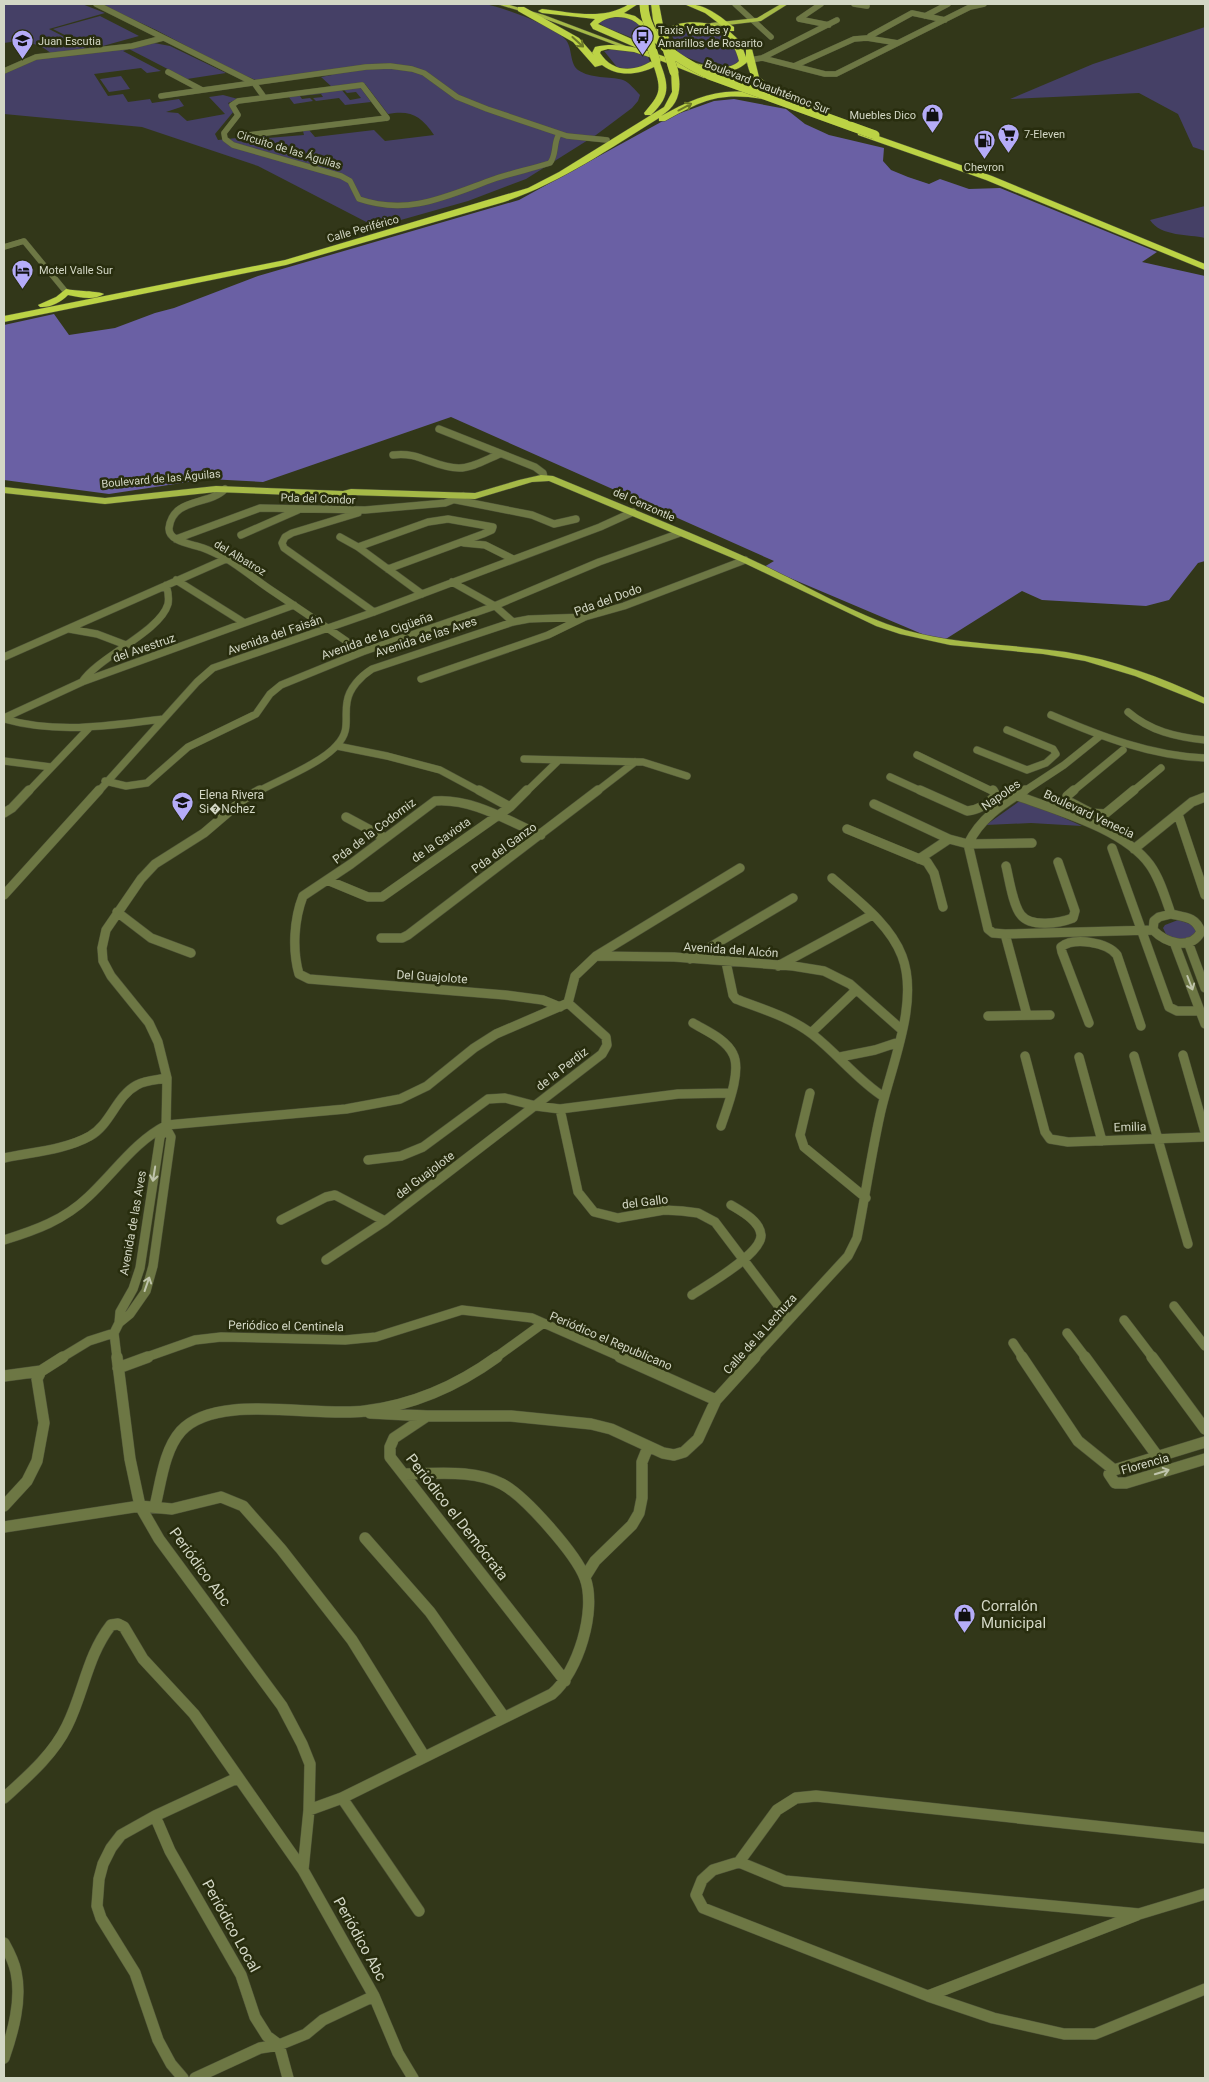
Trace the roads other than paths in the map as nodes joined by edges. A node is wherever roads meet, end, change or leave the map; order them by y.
1 (96, 4) edge
2 (500, 4) edge
3 (634, 4) edge
4 (639, 4) edge
5 (644, 4) edge
6 (649, 4) edge
7 (655, 4) edge
8 (688, 4) edge
9 (735, 4) edge
10 (785, 4) edge
11 (821, 4) edge
12 (854, 4) edge
13 (948, 4) edge
14 (984, 4) edge
15 (867, 6) dead end
16 (519, 7) edge
17 (542, 11) junction
18 (925, 16) junction
19 (837, 20) dead end
20 (945, 20) junction
21 (755, 21) junction
22 (643, 25) junction
23 (829, 25) junction
24 (724, 27) junction
25 (870, 36) dead end
26 (772, 37) dead end
27 (164, 38) junction
28 (898, 43) junction
29 (666, 46) junction
30 (635, 47) junction
31 (762, 58) junction
32 (747, 61) junction
33 (656, 62) junction
34 (682, 64) junction
35 (794, 66) junction
36 (4, 71) edge
37 (168, 72) dead end
38 (675, 76) junction
39 (645, 77) dead end
40 (654, 81) dead end
41 (261, 82) junction
42 (254, 83) junction
43 (202, 90) junction
44 (685, 90) dead end
45 (695, 93) dead end
46 (664, 94) junction
47 (776, 95) junction
48 (161, 96) dead end
49 (264, 97) junction
50 (272, 97) junction
51 (763, 97) junction
52 (559, 134) junction
53 (249, 135) dead end
54 (881, 136) junction
55 (609, 142) junction
56 (1140, 238) junction
57 (24, 241) joint
58 (4, 247) edge
59 (1205, 261) edge
60 (1205, 267) edge
61 (66, 292) junction
62 (104, 294) junction
63 (33, 309) junction
64 (4, 315) edge
65 (4, 319) edge
66 (439, 428) dead end
67 (393, 454) dead end
68 (500, 454) junction
69 (544, 477) junction
70 (4, 485) edge
71 (226, 489) junction
72 (4, 490) edge
73 (351, 492) junction
74 (459, 498) junction
75 (300, 509) junction
76 (366, 510) junction
77 (633, 512) junction
78 (576, 519) dead end
79 (680, 533) junction
80 (241, 535) dead end
81 (340, 537) dead end
82 (176, 539) junction
83 (460, 543) junction
84 (358, 547) junction
85 (226, 559) junction
86 (513, 559) junction
87 (740, 560) junction
88 (388, 569) junction
89 (176, 580) junction
90 (452, 582) junction
91 (166, 585) junction
92 (422, 594) junction
93 (294, 605) junction
94 (492, 607) junction
95 (374, 612) junction
96 (585, 617) junction
97 (243, 622) junction
98 (513, 622) junction
99 (876, 626) junction
100 (69, 628) junction
101 (327, 628) junction
102 (126, 645) junction
103 (362, 652) junction
104 (4, 657) edge
105 (421, 679) dead end
106 (82, 682) junction
107 (1205, 701) edge
108 (1205, 707) edge
109 (1128, 712) dead end
110 (1051, 715) dead end
111 (4, 719) edge
112 (163, 719) junction
113 (90, 727) junction
114 (1007, 730) dead end
115 (1100, 736) junction
116 (1205, 740) edge
117 (337, 746) junction
118 (977, 750) dead end
119 (1123, 750) dead end
120 (917, 756) dead end
121 (1205, 758) edge
122 (524, 759) dead end
123 (4, 760) edge
124 (557, 762) junction
125 (635, 762) junction
126 (1046, 763) junction
127 (51, 767) junction
128 (1161, 768) dead end
129 (1059, 769) junction
130 (687, 776) dead end
131 (890, 777) dead end
132 (105, 782) junction
133 (1018, 796) junction
134 (1205, 797) edge
135 (874, 804) dead end
136 (986, 804) junction
137 (510, 807) junction
138 (1080, 808) junction
139 (996, 810) junction
140 (4, 813) edge
141 (1178, 814) junction
142 (497, 816) junction
143 (346, 817) dead end
144 (1071, 817) junction
145 (847, 829) dead end
146 (541, 835) junction
147 (385, 838) junction
148 (949, 839) junction
149 (968, 844) junction
150 (1032, 844) dead end
151 (1112, 848) dead end
152 (1134, 848) junction
153 (920, 858) junction
154 (1058, 862) dead end
155 (1006, 866) dead end
156 (740, 868) dead end
157 (832, 878) dead end
158 (327, 880) junction
159 (4, 894) edge
160 (1205, 895) edge
161 (793, 898) dead end
162 (943, 907) dead end
163 (117, 912) junction
164 (1171, 914) junction
165 (872, 915) junction
166 (1051, 922) junction
167 (1202, 923) edge
168 (1153, 930) junction
169 (1142, 931) junction
170 (1081, 932) junction
171 (1203, 932) edge
172 (1054, 933) junction
173 (1005, 934) junction
174 (381, 938) dead end
175 (1174, 942) junction
176 (1188, 942) junction
177 (1084, 944) junction
178 (191, 953) dead end
179 (596, 956) junction
180 (690, 959) junction
181 (726, 962) junction
182 (778, 966) junction
183 (302, 977) joint
184 (1205, 988) edge
185 (856, 990) junction
186 (564, 1005) junction
187 (1200, 1011) junction
188 (1027, 1015) junction
189 (1050, 1015) dead end
190 (988, 1016) dead end
191 (693, 1023) dead end
192 (1089, 1023) dead end
193 (1205, 1024) edge
194 (1141, 1026) dead end
195 (902, 1030) junction
196 (811, 1033) junction
197 (899, 1042) junction
198 (1183, 1055) dead end
199 (1025, 1056) dead end
200 (1134, 1056) dead end
201 (840, 1057) junction
202 (1080, 1057) dead end
203 (167, 1078) junction
204 (731, 1093) junction
205 (810, 1093) dead end
206 (884, 1097) junction
207 (536, 1106) junction
208 (560, 1109) junction
209 (167, 1126) junction
210 (722, 1126) dead end
211 (1205, 1132) edge
212 (1205, 1137) edge
213 (1157, 1139) junction
214 (1102, 1141) junction
215 (4, 1158) edge
216 (368, 1160) dead end
217 (866, 1198) junction
218 (731, 1205) dead end
219 (281, 1220) dead end
220 (385, 1221) junction
221 (4, 1240) edge
222 (1188, 1244) dead end
223 (326, 1260) dead end
224 (744, 1260) junction
225 (692, 1295) dead end
226 (1174, 1306) dead end
227 (789, 1320) junction
228 (1124, 1320) dead end
229 (542, 1324) junction
230 (116, 1328) junction
231 (1067, 1333) dead end
232 (1013, 1343) dead end
233 (1205, 1346) edge
234 (118, 1368) junction
235 (41, 1371) junction
236 (4, 1376) edge
237 (716, 1400) junction
238 (357, 1412) junction
239 (427, 1416) junction
240 (1205, 1429) edge
241 (1205, 1442) edge
242 (648, 1446) junction
243 (1158, 1457) junction
244 (1205, 1459) edge
245 (1114, 1470) junction
246 (405, 1474) junction
247 (4, 1506) edge
248 (140, 1506) junction
249 (155, 1506) junction
250 (4, 1527) edge
251 (365, 1538) dead end
252 (585, 1577) junction
253 (118, 1624) joint
254 (565, 1681) junction
255 (504, 1717) junction
256 (424, 1756) junction
257 (237, 1778) junction
258 (4, 1798) edge
259 (342, 1798) junction
260 (309, 1810) junction
261 (155, 1816) junction
262 (1205, 1838) edge
263 (739, 1862) junction
264 (303, 1870) junction
265 (1205, 1894) edge
266 (419, 1911) dead end
267 (1139, 1914) junction
268 (4, 1943) edge
269 (1205, 1989) edge
270 (374, 1996) junction
271 (928, 1996) junction
272 (278, 2045) junction
273 (4, 2058) edge
274 (183, 2078) edge
275 (195, 2078) edge
276 (288, 2078) edge
277 (413, 2078) edge

1 - 27 street
2 - 16 main road, Boulevard Cuauhtémoc Sur
3 - 17 highway
4 - 22 highway
5 - 54 highway, bridge
6 - 54 highway, bridge
7 - 29 highway
8 - 24 highway
9 - 21 street
10 - 21 main road
11 - 23 street
12 - 15 street
13 - 18 street
14 - 20 street
16 - 17 main road, Boulevard Cuauhtémoc Sur
16 - 30 main road, Boulevard Cuauhtémoc Sur
16 -> 39 highway
17 - 30 main road, Boulevard Cuauhtémoc Sur
18 - 20 street
18 - 25 street
19 - 23 street
20 - 28 street
21 - 24 main road
21 - 26 street
22 - 30 highway
22 - 33 highway, bridge
23 - 31 street
24 - 29 highway
24 - 32 highway
27 - 36 street
27 - 42 street
28 - 35 street
28 - 35 street
29 - 38 highway, bridge
30 - 33 highway
30 - 34 highway, Boulevard Cuauhtémoc Sur
31 - 32 street
31 - 35 street
32 - 34 highway
32 - 47 highway
33 - 46 highway
34 - 45 highway
34 - 47 highway, Boulevard Cuauhtémoc Sur
34 - 51 highway, Boulevard Cuauhtémoc Sur
37 - 43 street
38 - 44 highway
38 - 55 highway, Calle Periférico
40 - 46 highway
41 - 42 street
41 - 50 street
41 - 52 street
42 - 43 street
42 - 49 street
43 - 48 street
46 - 55 highway, Calle Periférico
47 - 54 highway, Boulevard Cuauhtémoc Sur
49 - 50 street
49 - 52 street, Circuito de las Águilas
50 - 53 street
51 - 54 highway, Boulevard Cuauhtémoc Sur
55 -> 51 highway
52 - 55 street
54 - 56 highway, Boulevard Cuauhtémoc Sur
55 - 62 highway, Calle Periférico
55 - 65 highway, Calle Periférico
56 - 59 highway
56 - 60 highway
57 - 58 street
57 - 61 street
61 - 62 highway
61 - 63 highway
62 - 63 highway, Calle Periférico
63 - 64 highway, Calle Periférico
66 - 68 street
67 - 68 street
68 - 69 street
69 - 74 main road, Boulevard de las Águilas
69 - 77 main road, del Cenzontle
70 - 73 main road, Boulevard de las Águilas
71 - 72 main road, Boulevard de las Águilas
71 - 73 main road, Boulevard de las Águilas
71 - 82 street
73 - 74 main road, Boulevard de las Águilas
74 - 76 street, Pda del Condor
74 - 78 street
75 - 76 street, Pda del Condor
75 - 80 street
75 - 82 street, Pda del Condor
76 - 95 street
77 - 79 main road, del Cenzontle
77 - 86 street, Avenida del Faisán
79 - 87 main road, del Cenzontle
79 - 94 street, Avenida de la Cigüeña
81 - 84 street
82 - 85 street, del Albatroz
83 - 84 street
83 - 86 street
83 - 88 street
84 - 88 street
85 - 89 street
85 - 93 street, del Albatroz
86 - 90 street, Avenida del Faisán
87 - 96 street, Pda del Dodo
87 - 99 main road, del Cenzontle
88 - 92 street
89 - 91 street
89 - 97 street
90 - 92 street, Avenida del Faisán
90 - 94 street
91 - 100 street
91 - 102 street
92 - 95 street, Avenida del Faisán
93 - 97 street, del Avestruz
93 - 101 street, del Albatroz
94 - 98 street
94 - 103 street, Avenida de la Cigüeña
95 - 101 street, Avenida del Faisán
96 - 98 street, Avenida de las Aves
96 - 105 street, Pda del Dodo
97 - 106 street, del Avestruz
98 - 117 street, Avenida de las Aves
99 - 107 main road
99 - 108 main road
100 - 102 street
100 - 104 street
101 - 103 street, del Albatroz
101 - 112 street, Avenida del Faisán
102 - 106 street
103 - 132 street, Avenida de la Cigüeña
106 - 111 street, del Avestruz
109 - 116 street
110 - 115 street
111 - 113 street
112 - 113 street
112 - 132 street, Avenida del Faisán
113 - 127 street
114 - 126 street
115 - 121 street
115 - 129 street, Napoles
117 - 137 street
117 - 163 street, Avenida de las Aves
118 - 126 street
119 - 138 street
120 - 136 street
122 - 124 street
123 - 127 street
124 - 125 street
124 - 137 street, de la Gaviota
125 - 130 street
125 - 146 street, Pda del Ganzo
126 - 129 street
127 - 140 street
128 - 138 street
129 - 133 street, Napoles
131 - 136 street
132 - 159 street, Avenida del Faisán
133 - 139 street, Napoles
133 - 144 street, Boulevard Venecia
134 - 141 street
135 - 148 street
136 - 139 street
137 - 142 street, de la Gaviota
138 - 144 street
139 - 149 street, Napoles
141 - 152 street
141 - 160 street
142 - 146 street, Pda de la Codorniz
142 - 147 street, Pda de la Codorniz
142 - 158 street, de la Gaviota
143 - 147 street
144 - 152 street, Boulevard Venecia
145 - 153 street
146 - 174 street, Pda del Ganzo
147 - 158 street, Pda de la Codorniz
148 - 149 street
148 - 153 street
149 - 150 street
149 - 173 street
151 - 169 street
152 - 164 street, Boulevard Venecia
153 - 162 street
154 - 166 street
155 - 166 street
156 - 179 street
157 - 165 street, Calle de la Lechuza
158 - 183 street, Pda de la Codorniz
161 - 180 street
163 - 178 street
163 - 203 street, Avenida de las Aves
164 - 167 street
164 - 168 street
165 - 182 street
165 - 195 street, Calle de la Lechuza
166 - 172 street
167 - 171 street
168 - 169 street
168 - 175 street
169 - 170 street
169 - 187 street
170 - 172 street
170 - 177 street
171 - 176 street
172 - 173 street
173 - 188 street
175 - 176 street
175 -> 187 street
176 - 184 street
177 - 192 street
177 - 194 street
179 - 180 street, Avenida del Alcón
179 - 186 street
180 - 181 street, Avenida del Alcón
181 - 182 street, Avenida del Alcón
181 - 196 street
182 - 185 street, Avenida del Alcón
183 - 186 street, Del Guajolote
185 - 195 street, Avenida del Alcón
185 - 196 street
186 - 207 street, de la Perdiz
186 - 209 street
187 - 193 street
188 - 189 street
188 - 190 street
191 - 204 street
195 - 197 street, Calle de la Lechuza
196 - 201 street
197 - 201 street
197 - 206 street, Calle de la Lechuza
198 - 211 street
199 - 214 street, Emilia
200 - 213 street
201 - 206 street
202 - 214 street
203 - 209 street, Avenida de las Aves
203 - 215 street
204 - 208 street
204 - 210 street
205 - 217 street
206 - 217 street, Calle de la Lechuza
207 - 208 street
207 - 216 street, de la Perdiz
207 - 220 street, del Guajolote
208 - 224 street, del Gallo
209 - 221 street
209 - 230 street, Avenida de las Aves
212 - 213 street, Emilia
213 - 214 street, Emilia
213 - 222 street
217 - 227 street, Calle de la Lechuza
218 - 224 street
219 - 220 street
220 - 223 street, del Guajolote
224 - 225 street
224 - 227 street, del Gallo
226 - 233 street
227 - 237 street, Calle de la Lechuza
228 - 240 street
229 - 234 street, Periódico el Centinela
229 - 237 street, Periódico el Republicano
229 - 238 street, Periódico el Republicano
230 - 234 street, Periódico Abc
230 - 235 street
231 - 243 street
232 - 245 street
234 - 248 street, Periódico Abc
235 - 236 street
235 - 247 street
237 - 242 street, Calle de la Lechuza
238 - 239 street
238 - 249 street, Periódico el Republicano
239 - 242 street, Periódico el Demócrata
239 - 246 street, Periódico el Demócrata
241 - 243 street, Florencia
242 - 252 street
243 - 245 street, Florencia
245 -> 244 street, Florencia
246 - 252 street
246 - 254 street, Periódico el Demócrata
248 - 249 street
248 - 250 street
248 - 260 street, Periódico Abc
249 - 256 street
251 - 255 street
252 - 254 street
253 - 257 street
253 - 258 street
254 - 255 street
255 - 256 street
256 - 259 street
257 - 261 street
257 - 264 street
259 - 260 street
259 - 266 street
260 - 264 street, Periódico Abc
261 - 272 street, Periódico Local
261 - 274 street
262 - 263 street
263 - 267 street
263 - 271 street
264 - 270 street, Periódico Abc
265 - 267 street
267 - 271 street
268 - 273 street
269 - 271 street
270 - 272 street
270 - 277 street, Periódico Abc
272 - 275 street
272 - 276 street, Periódico Local

